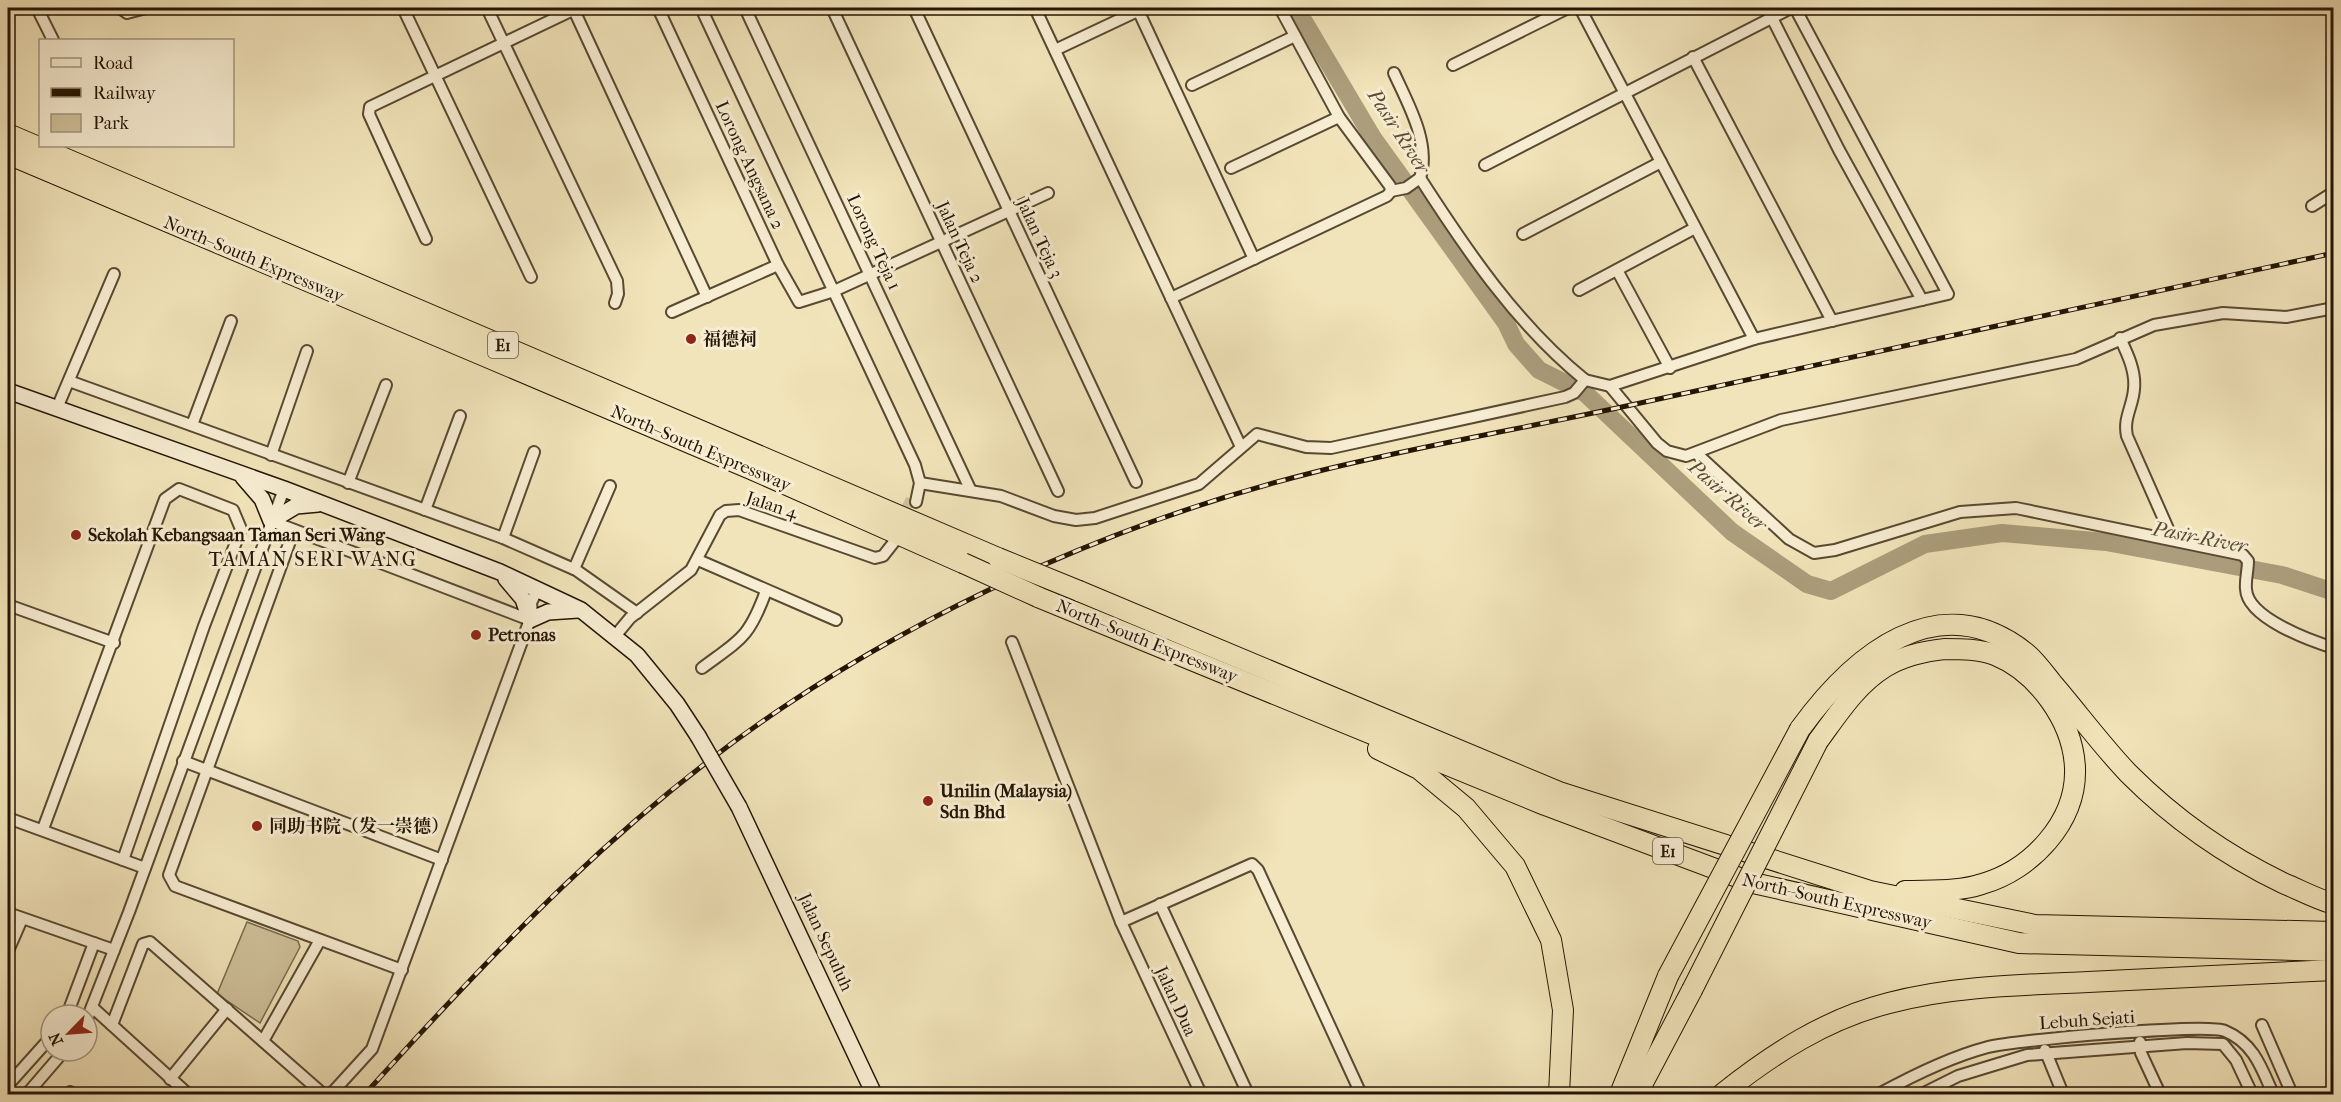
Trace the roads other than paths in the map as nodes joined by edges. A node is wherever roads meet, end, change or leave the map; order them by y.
1 (37, 8) edge
2 (120, 8) edge
3 (146, 8) edge
4 (403, 8) edge
5 (486, 8) edge
6 (574, 8) edge
7 (658, 8) edge
8 (701, 8) edge
9 (745, 8) edge
10 (832, 8) edge
11 (914, 8) edge
12 (1035, 8) edge
13 (1280, 8) edge
14 (1568, 8) edge
15 (1580, 8) edge
16 (1793, 8) edge
17 (1141, 9) edge
18 (1769, 12) edge
19 (1295, 36) junction
20 (52, 39) edge
21 (503, 42) junction
22 (1055, 50) junction
23 (1694, 57) junction
24 (1453, 65) dead end
25 (1394, 73) dead end
26 (435, 75) junction
27 (1192, 85) dead end
28 (1625, 93) junction
29 (1339, 117) junction
30 (8, 134) edge
31 (8, 154) edge
32 (1661, 162) junction
33 (1485, 165) dead end
34 (1231, 168) dead end
35 (1413, 183) junction
36 (1391, 191) junction
37 (2334, 192) edge
38 (1048, 193) dead end
39 (2312, 206) dead end
40 (1009, 211) junction
41 (1695, 228) junction
42 (1523, 234) dead end
43 (426, 240) dead end
44 (941, 242) junction
45 (1254, 259) junction
46 (778, 265) junction
47 (1617, 270) junction
48 (114, 274) dead end
49 (871, 274) junction
50 (531, 277) dead end
51 (1579, 290) dead end
52 (834, 291) junction
53 (707, 297) junction
54 (1171, 298) junction
55 (1922, 300) junction
56 (615, 303) dead end
57 (2334, 308) edge
58 (672, 312) dead end
59 (231, 321) dead end
60 (1832, 321) junction
61 (2120, 338) junction
62 (1754, 339) junction
63 (307, 351) dead end
64 (1670, 368) junction
65 (69, 381) junction
66 (386, 386) dead end
67 (1580, 386) junction
68 (1610, 386) junction
69 (8, 391) edge
70 (57, 408) junction
71 (460, 416) dead end
72 (192, 425) junction
73 (1241, 447) junction
74 (534, 452) dead end
75 (1696, 453) junction
76 (271, 454) junction
77 (242, 475) junction
78 (1136, 482) dead end
79 (348, 483) junction
80 (610, 486) dead end
81 (284, 489) junction
82 (971, 491) junction
83 (1058, 491) dead end
84 (322, 504) junction
85 (425, 510) junction
86 (271, 521) junction
87 (294, 530) junction
88 (503, 538) junction
89 (2173, 540) junction
90 (890, 544) dead end
91 (698, 560) junction
92 (574, 569) junction
93 (500, 572) junction
94 (766, 591) junction
95 (541, 592) junction
96 (8, 605) edge
97 (1060, 605) junction
98 (581, 610) junction
99 (637, 613) junction
100 (531, 617) junction
101 (836, 620) dead end
102 (616, 635) junction
103 (1012, 642) dead end
104 (114, 643) junction
105 (2334, 648) edge
106 (702, 668) dead end
107 (183, 761) junction
108 (208, 770) junction
109 (8, 818) edge
110 (43, 829) junction
111 (123, 860) junction
112 (442, 860) junction
113 (145, 868) junction
114 (1870, 891) junction
115 (2334, 903) edge
116 (1160, 904) junction
117 (8, 913) edge
118 (22, 919) junction
119 (1121, 922) junction
120 (2334, 932) edge
121 (320, 940) junction
122 (94, 943) junction
123 (114, 950) junction
124 (8, 951) edge
125 (2334, 951) edge
126 (402, 970) junction
127 (2334, 970) edge
128 (72, 1003) edge
129 (94, 1003) edge
130 (227, 1010) junction
131 (99, 1013) edge
132 (112, 1024) junction
133 (2262, 1025) dead end
134 (2139, 1033) junction
135 (263, 1041) junction
136 (2042, 1041) junction
137 (2140, 1047) junction
138 (39, 1050) edge
139 (2047, 1054) junction
140 (54, 1063) edge
141 (170, 1078) junction
142 (8, 1085) edge
143 (1884, 1093) edge
144 (27, 1095) edge
145 (188, 1095) edge
146 (322, 1095) edge
147 (331, 1095) edge
148 (874, 1095) edge
149 (1201, 1095) edge
150 (1248, 1095) edge
151 (1361, 1095) edge
152 (1559, 1095) edge
153 (1620, 1095) edge
154 (1637, 1095) edge
155 (1722, 1095) edge
156 (1922, 1095) edge
157 (2063, 1095) edge
158 (2160, 1095) edge
159 (2252, 1095) edge
160 (2273, 1095) edge
161 (2292, 1095) edge

1 - 20 street
2 - 3 street
4 - 26 street
5 - 21 street
6 - 21 street
6 - 53 street
7 - 46 street, Lorong Angsana 2
8 - 52 street
9 - 49 street, Lorong Teja 1
10 - 44 street, Jalan Teja 2
11 - 40 street, Jalan Teja 3
12 - 22 street
13 - 19 street
14 - 24 street
15 - 28 street
16 - 18 street
16 - 55 street
17 - 22 street
17 - 45 street
18 - 23 street
18 - 55 street
19 - 27 street
19 - 29 street
21 - 26 street
21 - 56 street
22 - 54 street
23 - 28 street
23 - 60 street
25 - 35 street
26 - 43 street
26 - 50 street
28 - 32 street
28 - 33 street
29 - 34 street
29 - 36 street
30 - 114 highway, North–South Expressway / E1, bridge
31 - 97 highway, North–South Expressway / E1, bridge
32 - 41 street
32 - 42 street
35 - 36 street
35 - 67 street
36 - 45 street
37 - 39 street
38 - 40 street
40 - 44 street
40 - 78 street, Jalan Teja 3
41 - 47 street
41 - 62 street
44 - 49 street
44 - 83 street, Jalan Teja 2
45 - 54 street
46 - 52 street, Lorong Angsana 2
46 - 53 street
47 - 51 street
47 - 64 street
48 - 65 street
49 - 52 street
49 - 82 street, Lorong Teja 1
52 - 82 street
53 - 58 street
54 - 73 street
55 - 60 street
57 - 61 street
59 - 72 street
60 - 62 street
61 - 75 street
61 - 89 street
62 - 64 street
63 - 76 street
64 - 68 street
65 - 70 street
65 - 72 street
66 - 79 street
67 - 68 street
67 - 73 street
68 - 75 street
69 - 70 main road, Jalan Sepuluh
70 - 77 main road, Jalan Sepuluh
71 - 85 street
72 - 76 street
73 - 82 street
74 - 88 street
75 - 89 street
76 - 79 street
77 - 81 main road, Jalan Sepuluh
77 - 86 main road
79 - 85 street
80 - 92 street
81 - 84 main road, Jalan Sepuluh
81 - 86 street
84 - 86 main road
84 - 93 main road, Jalan Sepuluh
85 - 88 street
86 - 87 street
86 - 107 street
87 - 100 street
87 - 108 street
88 - 92 street
89 - 105 street
90 - 91 street, Jalan 4
91 - 94 street
91 - 99 street, Jalan 4
92 - 99 street
93 - 95 main road, Jalan Sepuluh
93 - 100 main road
94 - 101 street
94 - 106 street
95 - 98 main road, Jalan Sepuluh
95 - 100 street
96 - 104 street
97 - 125 highway, North–South Expressway / E1
97 - 152 highway
98 - 100 main road
98 - 102 main road, Jalan Sepuluh
99 - 102 street, Jalan 4
100 - 112 street
102 - 148 main road, Jalan Sepuluh, bridge
103 - 119 street, Jalan Dua
104 - 110 street
104 - 111 street
107 - 108 street
107 - 113 street
108 - 112 street
108 - 121 street
109 - 110 street
110 - 111 street
111 - 113 street
112 - 126 street
113 - 123 street
114 - 120 highway, North–South Expressway / E1
114 - 154 highway, bridge
115 - 153 highway, bridge
116 - 119 street
116 - 150 street
116 - 151 street
117 - 118 street
118 - 122 street
118 - 124 street
119 - 149 street, Jalan Dua
121 - 126 street
121 - 135 street
122 - 123 street
122 - 128 street
123 - 129 street
126 - 147 street
127 - 155 highway
130 - 132 street
130 - 135 street
130 - 141 street
131 - 132 street
132 - 141 street
133 - 161 street
134 - 136 street, Lebuh Sejati
134 - 137 street
134 - 160 street, Lebuh Sejati
135 - 146 street
136 - 139 street
136 - 143 street, Lebuh Sejati
137 - 139 street
137 - 158 street
137 - 159 street
138 - 142 street
139 - 156 street
139 - 157 street
140 - 144 street
141 - 145 street

